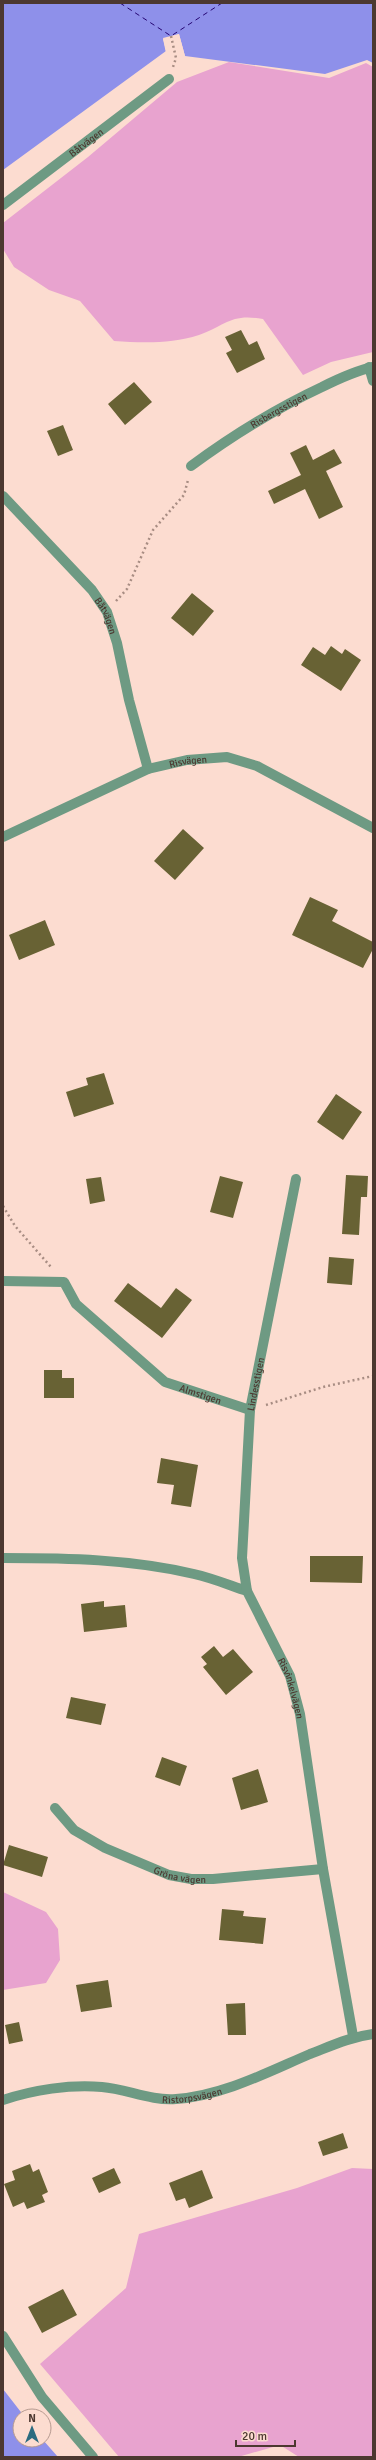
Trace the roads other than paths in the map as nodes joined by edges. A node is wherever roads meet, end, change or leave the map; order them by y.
1 (169, 79) dead end
2 (3, 205) edge
3 (371, 367) edge
4 (373, 381) edge
5 (191, 466) road end
6 (3, 496) edge
7 (148, 769) junction
8 (373, 828) edge
9 (3, 837) edge
10 (296, 1179) dead end
11 (3, 1281) edge
12 (250, 1410) junction
13 (3, 1558) edge
14 (247, 1591) junction
15 (55, 1808) dead end
16 (323, 1869) junction
17 (373, 2034) edge
18 (354, 2036) junction
19 (3, 2100) edge
20 (3, 2336) edge
21 (93, 2457) edge

1 - 2 street, Båtvägen
3 - 4 street
3 - 5 street, Risbergsstigen
6 - 7 street, Båtvägen
7 - 8 street, Risvägen
7 - 9 street, Risvägen
10 - 12 street, Lindesstigen
11 - 12 street, Almstigen
12 - 14 street, Lindesstigen
13 - 14 street
14 - 16 street, Risvinkelvägen
15 - 16 street, Gröna vägen
16 - 18 street, Risvinkelvägen
17 - 18 street, Ristorpsvägen
18 - 19 street, Ristorpsvägen
20 - 21 street

